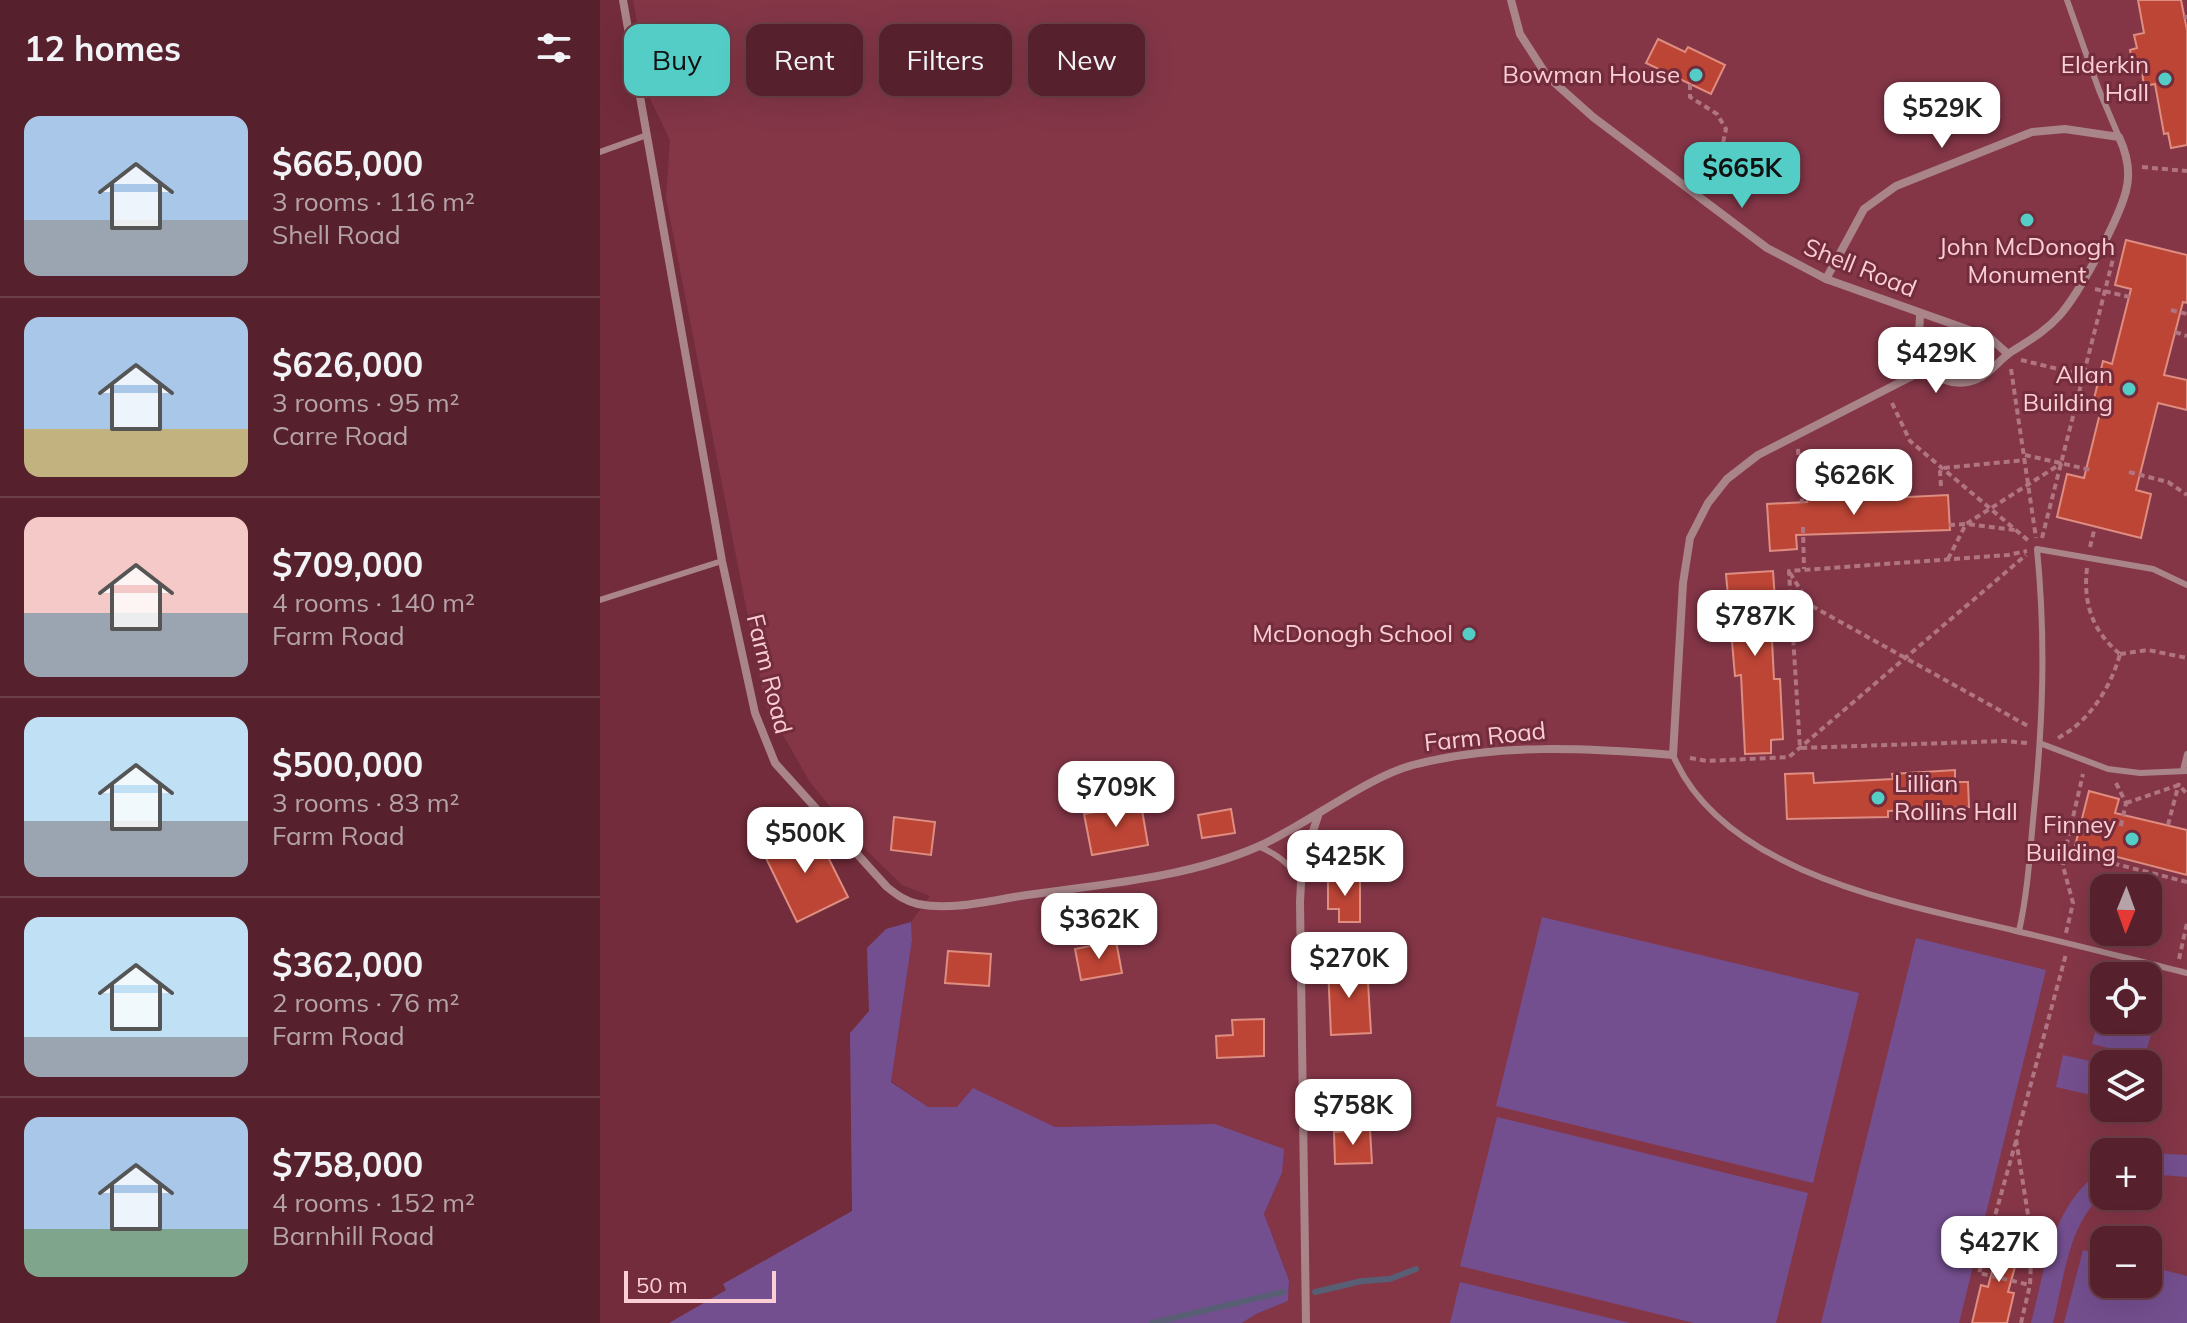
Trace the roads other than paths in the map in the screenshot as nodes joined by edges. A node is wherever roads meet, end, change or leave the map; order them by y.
1 (623, 0) edge
2 (1511, 0) edge
3 (2067, 0) edge
4 (647, 135) junction
5 (2119, 137) junction
6 (600, 152) edge
7 (1826, 279) junction
8 (1920, 313) junction
9 (2008, 354) junction
10 (1928, 368) junction
11 (722, 561) junction
12 (2187, 585) edge
13 (600, 600) edge
14 (2042, 744) junction
15 (2187, 754) edge
16 (1673, 755) junction
17 (2185, 770) edge
18 (1318, 816) junction
19 (1258, 846) junction
20 (1300, 879) junction
21 (2019, 931) junction
22 (2187, 973) edge
23 (1306, 1323) edge

1 - 4 street, Farm Road
2 - 7 street, Shell Road
3 - 5 lane
4 - 6 lane
4 - 11 street, Farm Road
5 - 7 street
5 - 9 street
7 - 8 street, Shell Road
8 - 9 street, Shell Road
8 - 10 street
9 - 10 street
10 - 16 street
11 - 13 lane
11 - 19 street, Farm Road
12 - 14 lane
14 - 17 lane
14 - 21 lane
15 - 17 lane
16 - 18 street, Farm Road
16 - 21 lane
18 - 19 street, Farm Road
18 - 20 street
19 - 20 lane
20 - 23 street
21 - 22 lane

